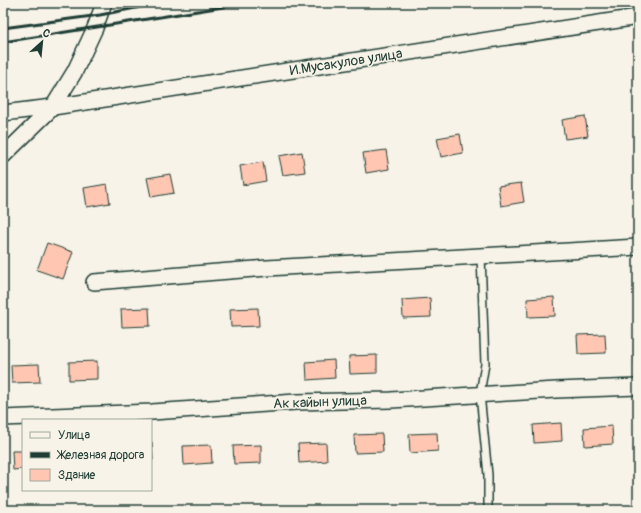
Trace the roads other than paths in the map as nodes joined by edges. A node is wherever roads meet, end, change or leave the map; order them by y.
1 (104, 3) edge
2 (638, 17) edge
3 (54, 107) junction
4 (3, 113) edge
5 (3, 156) edge
6 (638, 247) edge
7 (481, 256) junction
8 (94, 282) dead end
9 (638, 387) edge
10 (480, 394) junction
11 (3, 418) edge
12 (488, 510) edge

1 - 3 street
2 - 3 street, И.Мусакулов улица
3 - 4 street, И.Мусакулов улица
3 - 5 street
6 - 7 street
7 - 8 street
7 - 10 lane
9 - 10 street, Ак кайын улица
10 - 11 street, Ак кайын улица
10 - 12 lane

